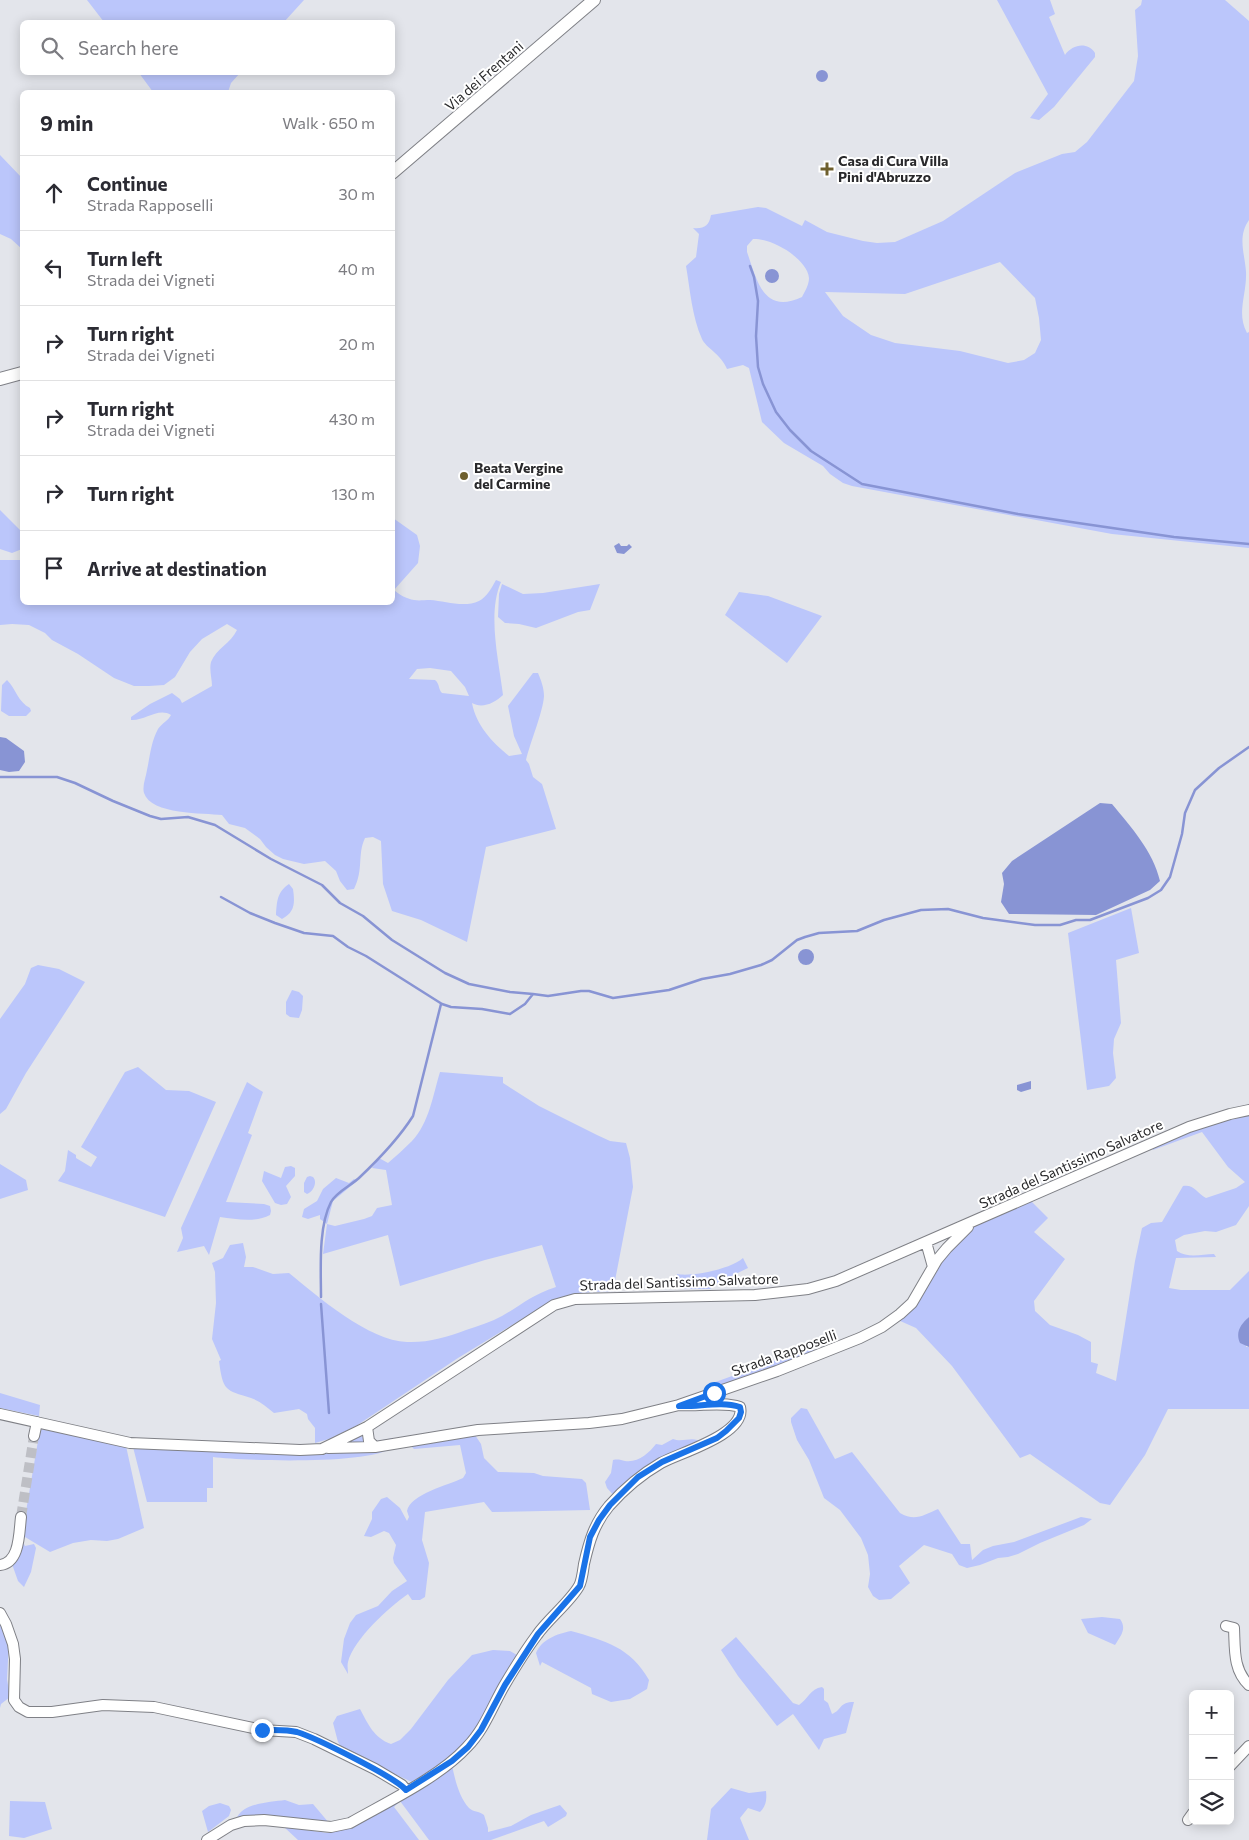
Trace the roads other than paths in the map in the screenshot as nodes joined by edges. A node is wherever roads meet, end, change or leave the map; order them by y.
1 (594, 0) edge
2 (395, 170) edge
3 (20, 374) edge
4 (0, 379) edge
5 (1249, 1110) edge
6 (974, 1221) junction
7 (926, 1242) junction
8 (933, 1267) junction
9 (679, 1406) junction
10 (0, 1414) edge
11 (36, 1422) junction
12 (367, 1426) junction
13 (34, 1436) tunnel mouth
14 (375, 1447) junction
15 (322, 1449) junction
16 (21, 1517) tunnel mouth
17 (0, 1565) edge
18 (0, 1613) edge
19 (1226, 1626) dead end
20 (1249, 1685) edge
21 (1249, 1746) edge
22 (1234, 1762) edge
23 (406, 1790) junction
24 (208, 1840) edge

1 - 2 main road, Via dei Frentani
3 - 4 main road
5 - 6 street, Strada del Santissimo Salvatore
6 - 7 street, Strada del Santissimo Salvatore
6 - 8 street, Strada Rapposelli
7 - 8 street
7 - 12 street, Strada del Santissimo Salvatore
8 - 9 street, Strada Rapposelli
9 - 14 street, Strada Rapposelli
9 - 23 street
10 - 11 street, Strada del Santissimo Salvatore
11 - 13 street
11 - 15 street, Strada del Santissimo Salvatore
12 - 14 street
12 - 15 street, Strada del Santissimo Salvatore
14 - 15 street, Strada Rapposelli
16 - 17 street
18 - 23 street
19 - 20 street
21 - 22 street
23 - 24 street

